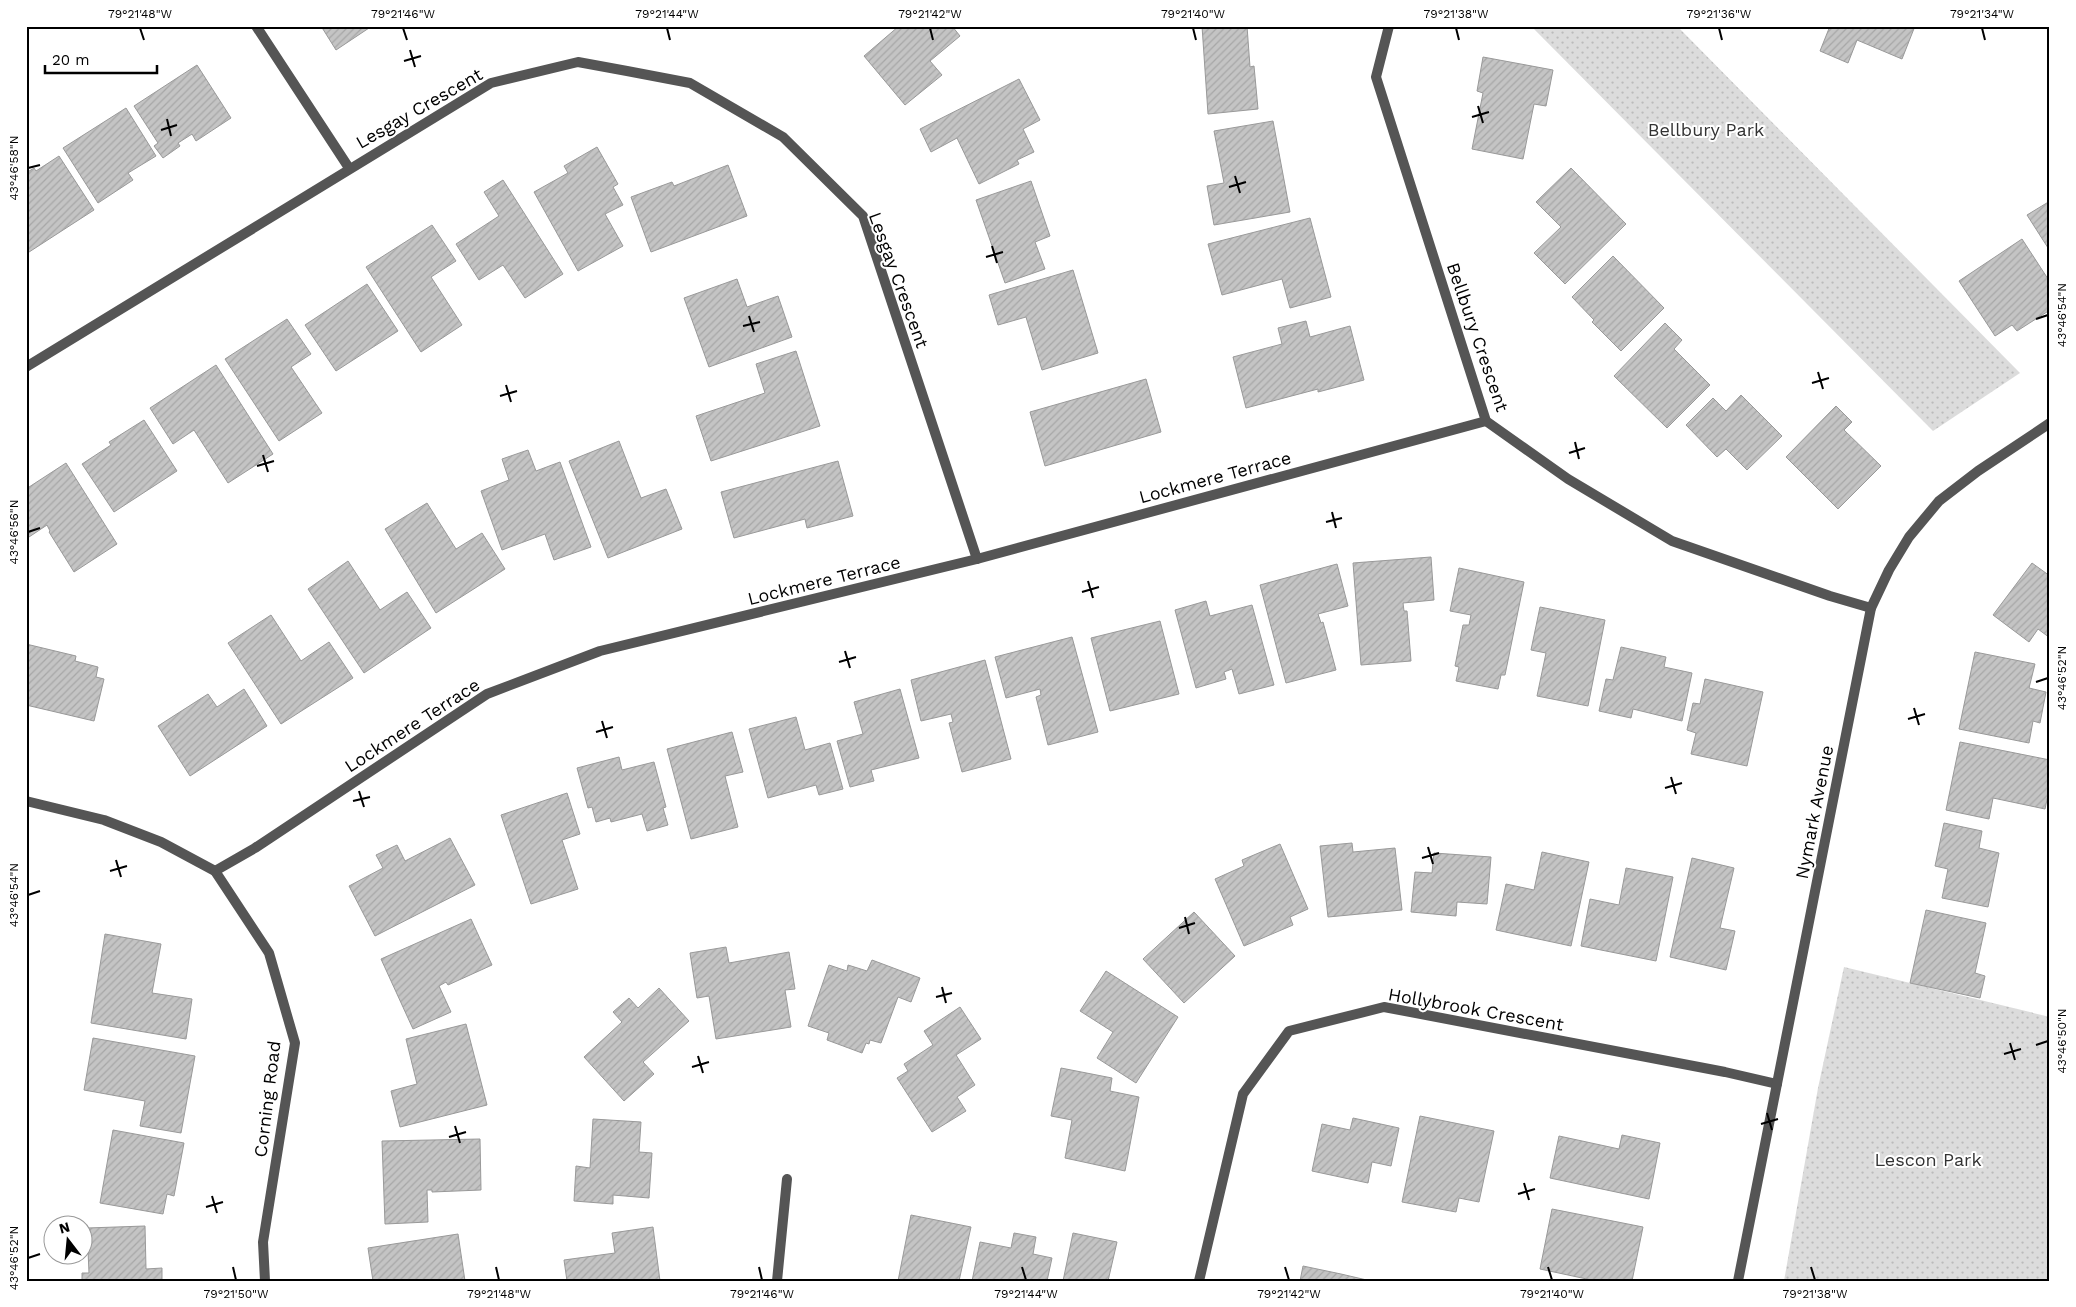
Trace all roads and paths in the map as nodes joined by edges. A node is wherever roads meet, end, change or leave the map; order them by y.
1 (256, 26) edge
2 (1389, 26) edge
3 (349, 168) junction
4 (26, 367) edge
5 (1486, 421) junction
6 (2050, 423) edge
7 (977, 559) junction
8 (1871, 608) junction
9 (26, 801) edge
10 (215, 872) junction
11 (1777, 1084) junction
12 (787, 1179) dead end
13 (265, 1281) edge
14 (778, 1281) edge
15 (1199, 1281) edge
16 (1738, 1281) edge

1 - 3 street
2 - 5 street, Bellbury Crescent
3 - 4 street, Lesgay Crescent
3 - 7 street, Lesgay Crescent
5 - 7 street, Lockmere Terrace
5 - 8 street, Bellbury Crescent
6 - 8 street, Nymark Avenue
7 - 10 street, Lockmere Terrace
8 - 11 street, Nymark Avenue
9 - 10 street, Corning Road
10 - 13 street, Corning Road
11 - 15 street, Hollybrook Crescent
11 - 16 street, Nymark Avenue
12 - 14 street

